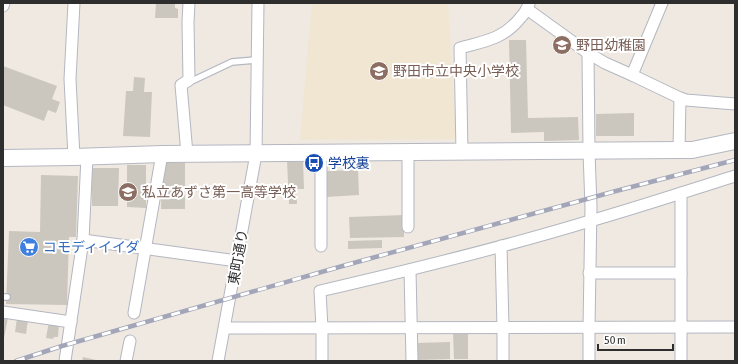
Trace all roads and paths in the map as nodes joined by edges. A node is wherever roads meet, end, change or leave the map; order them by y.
1 (4, 3) edge
2 (74, 3) edge
3 (189, 3) edge
4 (258, 3) edge
5 (662, 3) edge
6 (3, 6) edge
7 (528, 6) edge
8 (588, 53) junction
9 (258, 60) junction
10 (632, 75) junction
11 (189, 80) junction
12 (680, 98) junction
13 (735, 104) edge
14 (735, 141) edge
15 (679, 150) junction
16 (408, 152) junction
17 (462, 152) junction
18 (589, 152) junction
19 (321, 153) junction
20 (162, 154) junction
21 (187, 154) junction
22 (256, 154) junction
23 (81, 157) junction
24 (3, 158) edge
25 (735, 176) edge
26 (681, 193) junction
27 (590, 222) junction
28 (408, 227) dead end
29 (83, 240) junction
30 (321, 246) dead end
31 (501, 246) junction
32 (145, 249) junction
33 (237, 261) junction
34 (410, 270) junction
35 (590, 273) junction
36 (681, 273) junction
37 (3, 312) edge
38 (134, 313) dead end
39 (71, 322) junction
40 (503, 327) junction
41 (589, 327) junction
42 (681, 327) junction
43 (735, 327) edge
44 (225, 328) junction
45 (322, 328) junction
46 (412, 328) junction
47 (130, 341) dead end
48 (66, 361) edge
49 (126, 361) edge
50 (218, 361) edge
51 (322, 361) edge
52 (412, 361) edge
53 (503, 361) edge
54 (589, 361) edge
55 (681, 361) edge

1 - 6 street
2 - 23 street
3 - 11 street
4 - 9 street, 東町通り
5 - 10 street
7 - 8 street
7 - 17 street
8 - 10 street
8 - 18 street
9 - 11 lane
9 - 22 street, 東町通り
10 - 12 street
11 - 21 street
12 - 13 street
12 - 15 street
14 - 15 street
15 - 18 street
16 - 17 street
16 - 19 street
16 - 28 street
17 - 18 street
18 - 27 street
19 - 22 street
19 - 30 street
20 - 21 street
20 - 23 street
20 - 32 street
21 - 22 street
22 - 33 street, 東町通り
23 - 24 street
23 - 29 street
25 - 26 street
26 - 27 street
26 - 36 street
27 - 31 street
27 - 35 street
29 - 32 street
29 - 39 street
31 - 34 street
31 - 40 street
32 - 33 street
32 - 38 street
33 - 44 street, 東町通り
34 - 45 street
34 - 46 street
35 - 36 street
35 - 41 street
36 - 42 street
37 - 39 street
39 - 48 street
40 - 41 street
40 - 46 street
40 - 53 street
41 - 42 street
41 - 54 street
42 - 43 street
42 - 55 street
44 - 45 street
44 - 50 street, 東町通り
45 - 46 street
45 - 51 street
46 - 52 street
47 - 49 street

